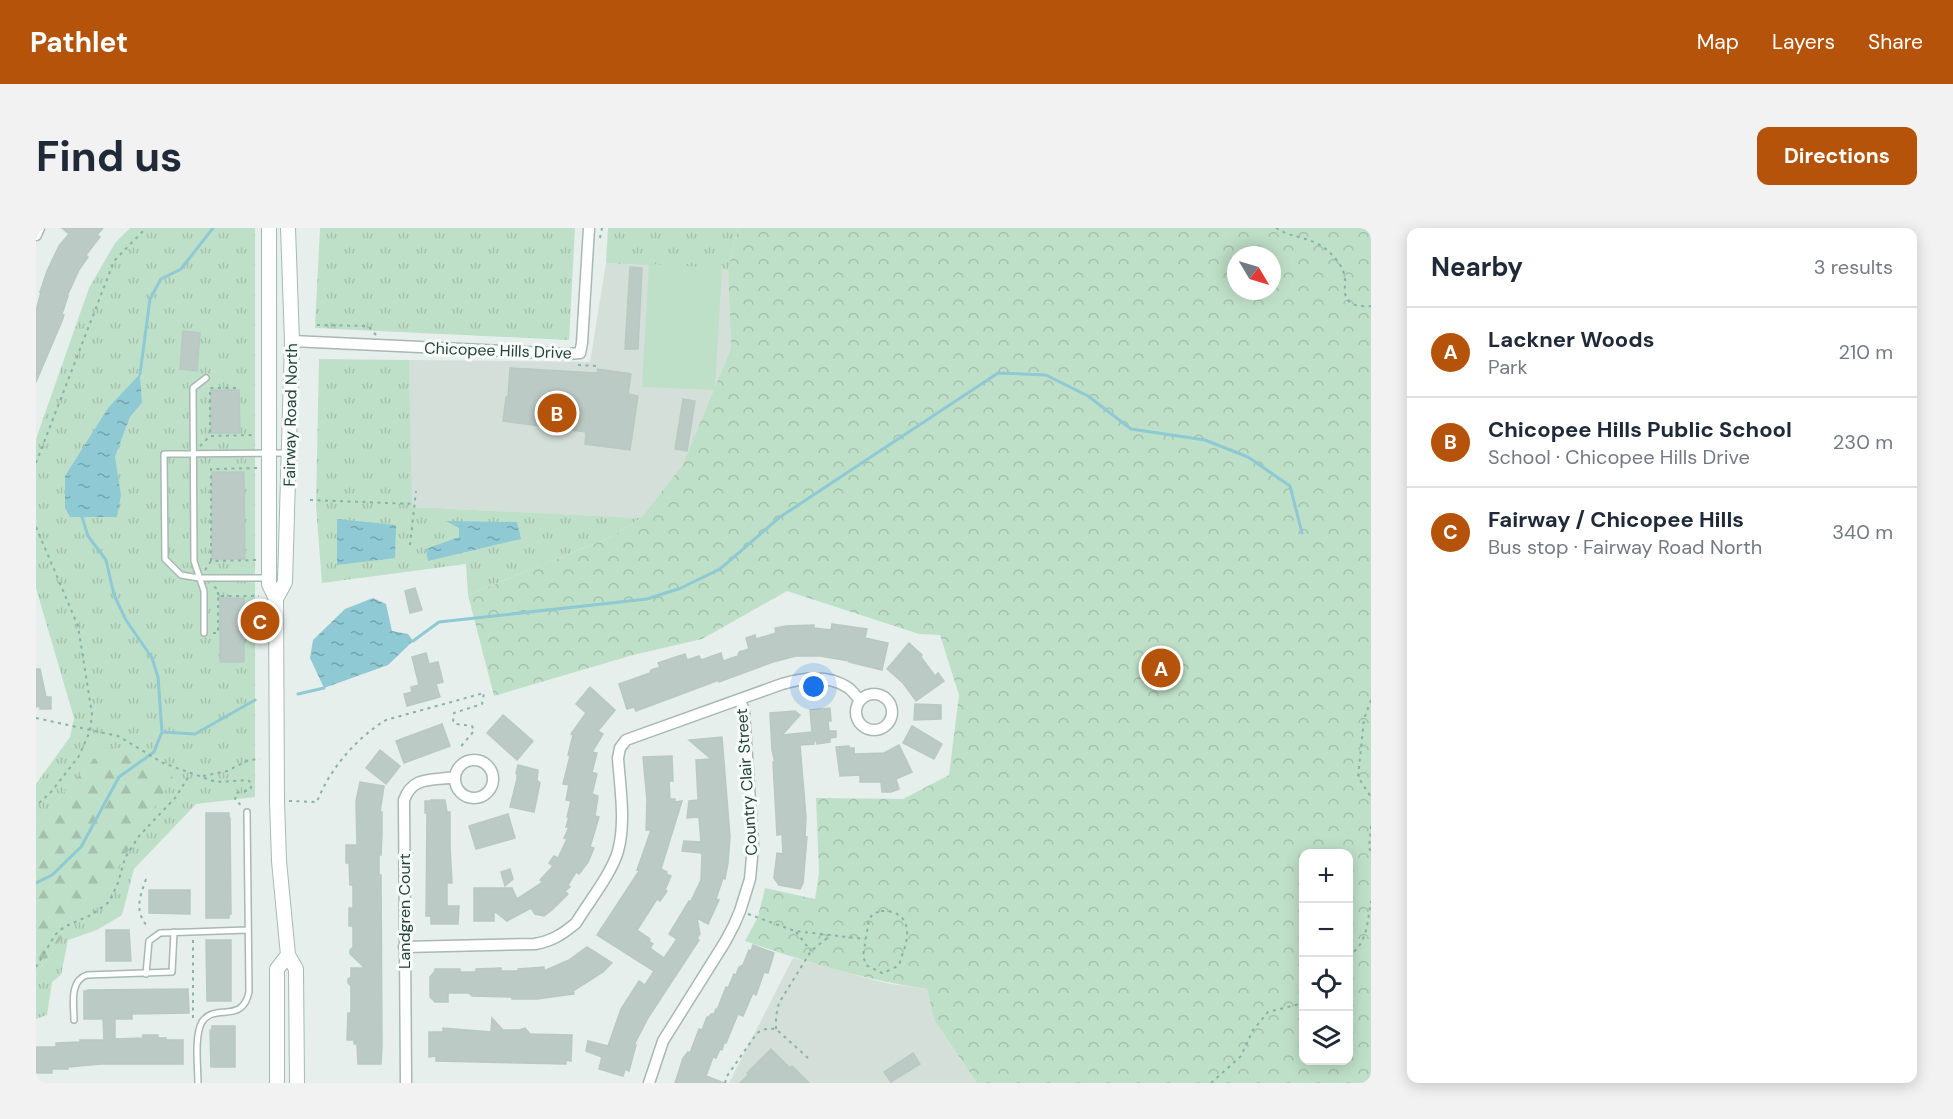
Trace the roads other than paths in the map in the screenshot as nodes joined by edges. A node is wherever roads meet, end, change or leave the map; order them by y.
1 (39, 228) edge
2 (269, 228) edge
3 (288, 228) edge
4 (589, 228) edge
5 (36, 234) edge
6 (292, 341) junction
7 (206, 378) dead end
8 (270, 453) junction
9 (289, 453) junction
10 (194, 454) junction
11 (199, 578) junction
12 (270, 578) junction
13 (276, 599) junction
14 (204, 633) dead end
15 (740, 699) junction
16 (860, 700) dead end
17 (455, 777) dead end
18 (247, 812) road end
19 (248, 930) junction
20 (174, 932) junction
21 (404, 946) junction
22 (288, 955) junction
23 (146, 974) junction
24 (74, 1020) dead end
25 (198, 1083) edge
26 (277, 1083) edge
27 (297, 1083) edge
28 (406, 1083) edge
29 (649, 1083) edge

1 - 5 street
2 - 8 main road, Fairway Road North
3 - 6 main road, Fairway Road North
4 - 6 street, Chicopee Hills Drive
6 - 9 main road, Fairway Road North
7 - 10 lane
8 - 9 lane
8 - 10 lane
8 - 12 main road, Fairway Road North
9 - 13 main road, Fairway Road North
10 - 11 lane
10 - 11 lane
11 - 12 lane
11 - 14 lane
12 - 13 main road, Fairway Road North
13 - 22 main road, Fairway Road North
15 - 16 street
15 - 21 street, Country Clair Street
15 - 29 street, Country Clair Street
17 - 21 street, Landgren Court
18 - 19 lane
19 - 20 lane
19 - 25 lane
20 - 23 lane
20 - 23 lane
21 - 28 street, Landgren Court
22 - 26 main road, Fairway Road North
22 - 27 main road, Fairway Road North
23 - 24 lane

